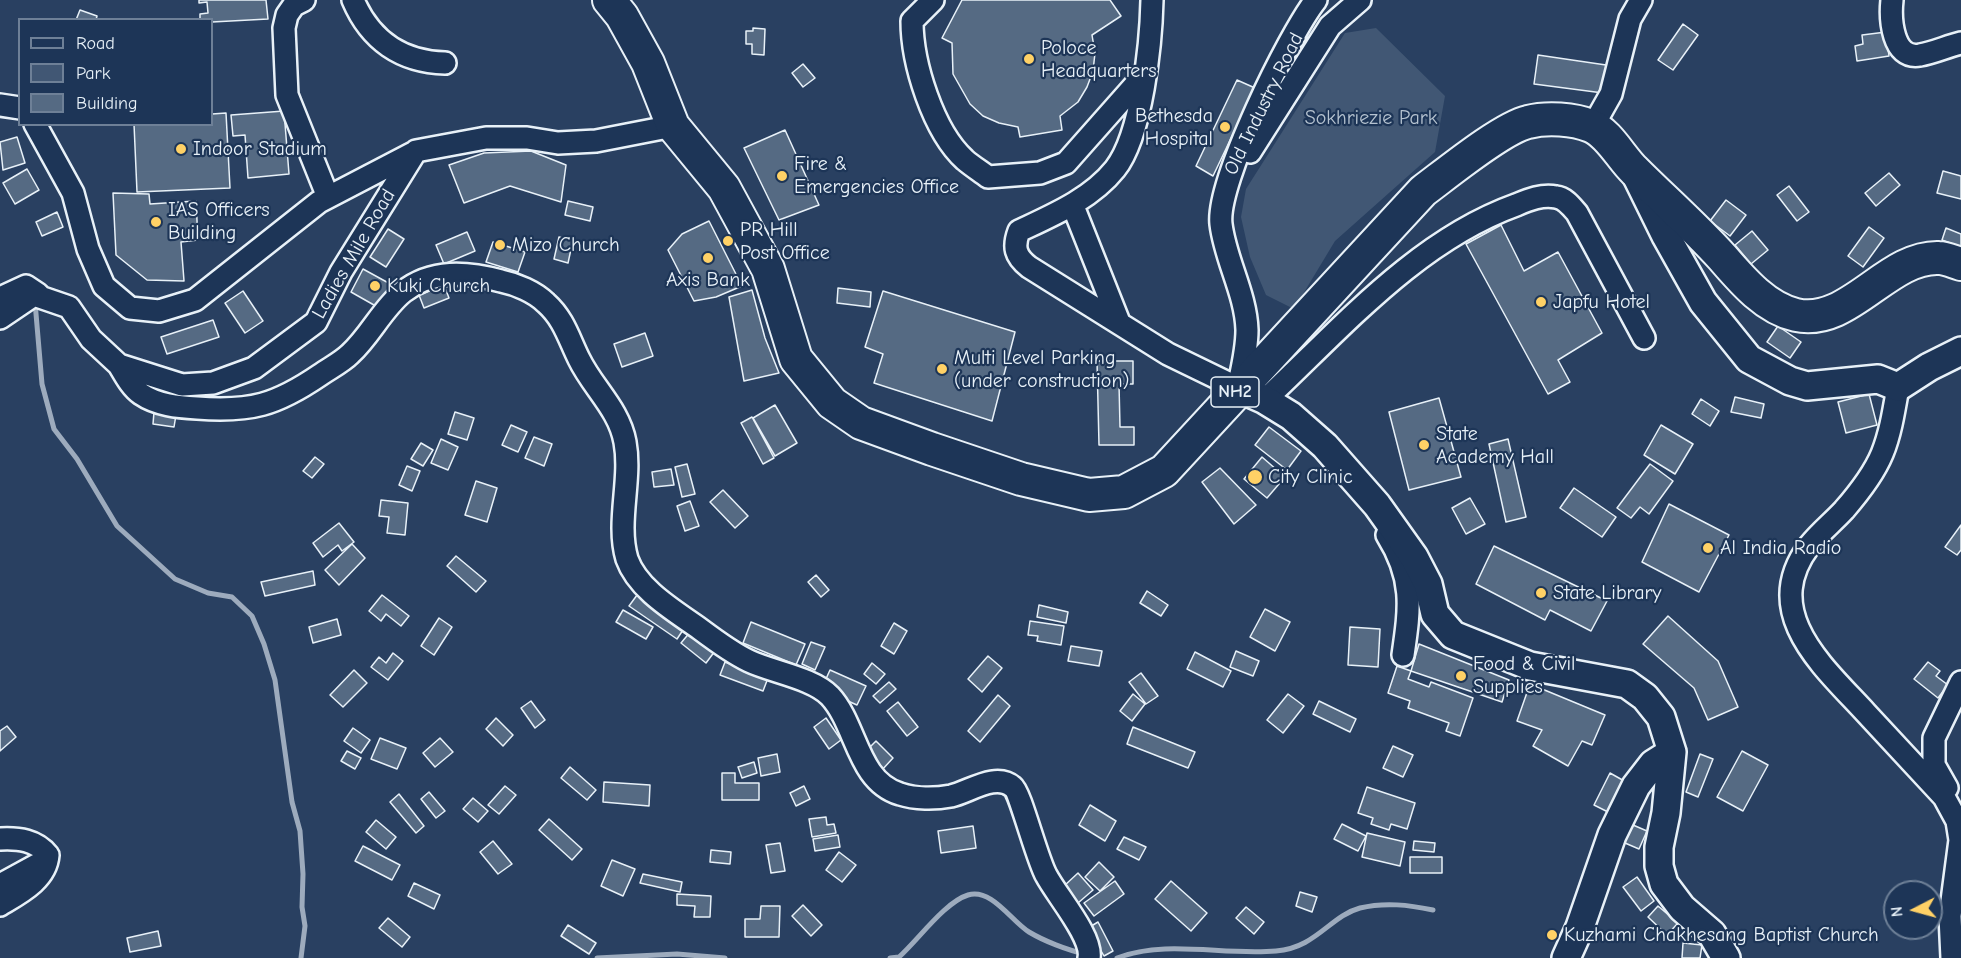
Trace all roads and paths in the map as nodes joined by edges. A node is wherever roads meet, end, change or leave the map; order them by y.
1 (304, 0) edge
2 (353, 0) edge
3 (609, 0) edge
4 (933, 0) edge
5 (1152, 0) edge
6 (1316, 0) edge
7 (1360, 0) edge
8 (1641, 0) edge
9 (1892, 0) edge
10 (1961, 43) edge
11 (445, 63) dead end
12 (1143, 76) junction
13 (0, 105) edge
14 (18, 108) edge
15 (36, 126) edge
16 (672, 126) junction
17 (1593, 126) junction
18 (416, 151) junction
19 (1634, 171) junction
20 (1227, 180) junction
21 (328, 197) junction
22 (1073, 206) junction
23 (1961, 264) edge
24 (0, 298) edge
25 (46, 299) junction
26 (0, 318) edge
27 (1119, 322) junction
28 (1644, 338) dead end
29 (1961, 351) edge
30 (119, 365) junction
31 (1898, 387) junction
32 (1252, 394) junction
33 (1364, 491) junction
34 (1403, 655) dead end
35 (1961, 682) edge
36 (1672, 752) junction
37 (1957, 821) junction
38 (0, 839) edge
39 (48, 859) junction
40 (0, 885) edge
41 (0, 905) edge
42 (1089, 958) edge
43 (1566, 958) edge
44 (1726, 958) edge
45 (1952, 958) edge

1 - 21 street
2 - 11 street
3 - 16 highway, NH2
4 - 12 street
5 - 12 street
6 - 20 street, Old Industry Road
7 - 20 street
8 - 17 street
9 - 10 street
12 - 22 street
13 - 14 street
15 - 21 street
16 - 18 street
16 - 32 highway, NH2
17 - 19 highway
17 - 32 highway, NH2
18 - 21 street
18 - 30 street, Ladies Mile Road
19 - 23 highway
19 - 31 main road
20 - 32 street, Old Industry Road
22 - 27 street
22 - 27 street
24 - 25 street, Ladies Mile Road
25 - 26 street
25 - 30 street, Ladies Mile Road
27 - 32 street
28 - 32 street
29 - 31 main road
30 - 42 street
31 - 37 street
32 - 33 main road
33 - 34 street
33 - 36 main road
35 - 37 street
36 - 43 main road
36 - 44 main road
37 - 45 street
38 - 39 street
39 - 40 street
39 - 41 street

